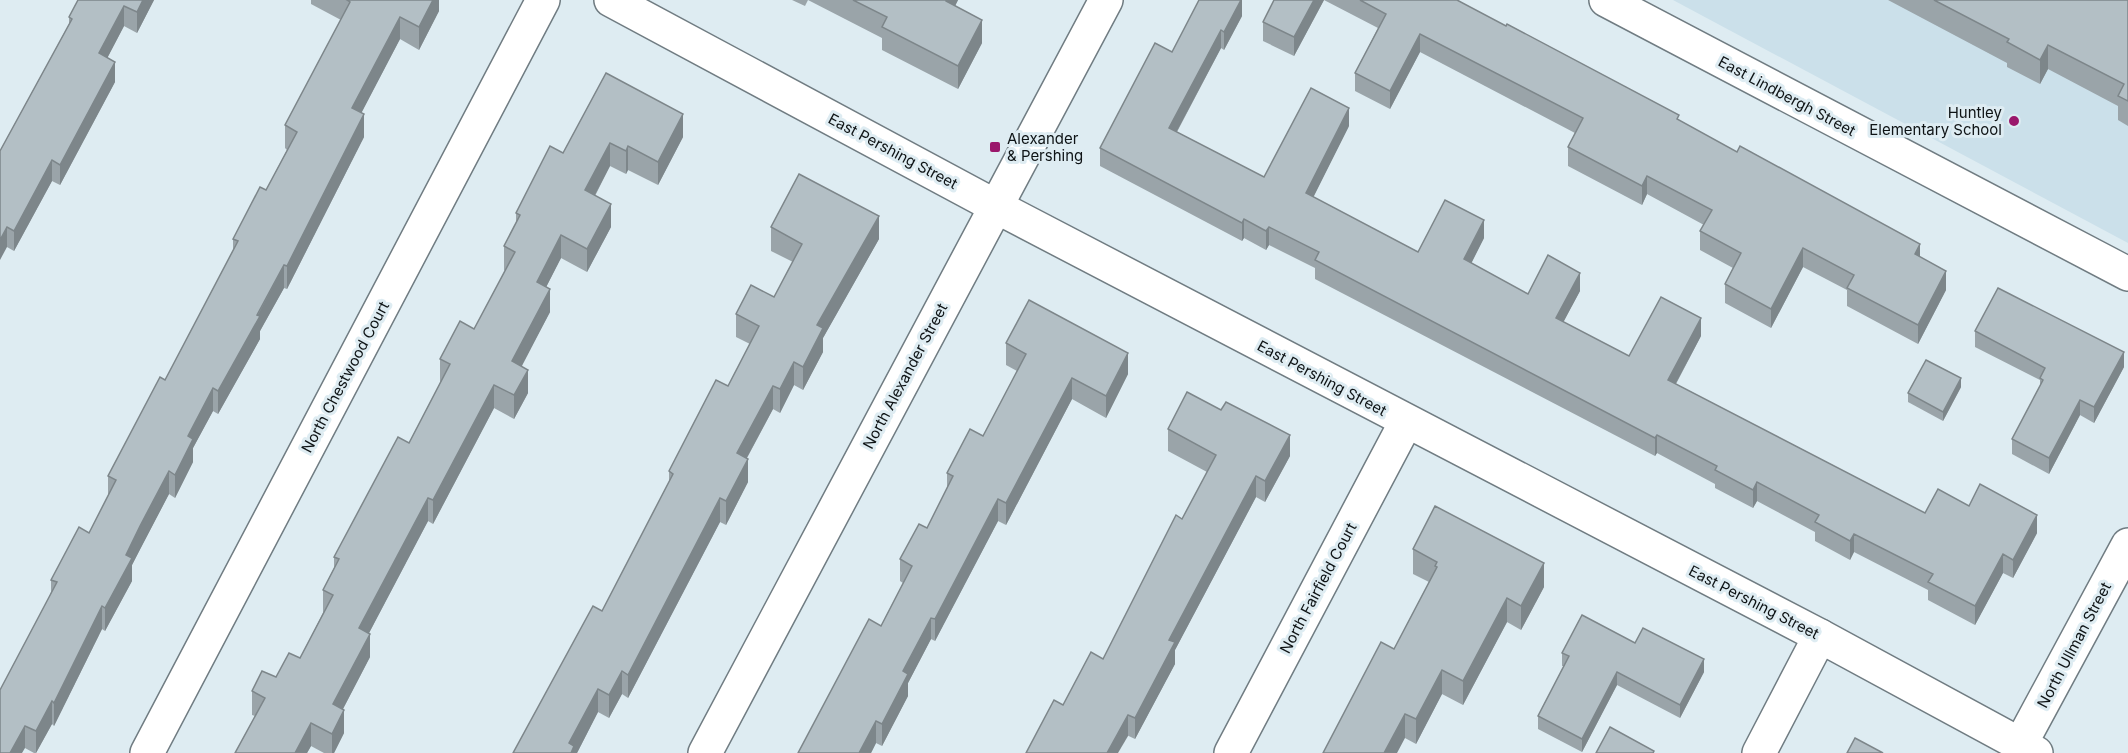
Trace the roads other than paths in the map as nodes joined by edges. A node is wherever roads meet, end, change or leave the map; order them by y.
1 (543, 0) edge
2 (611, 0) edge
3 (1106, 0) edge
4 (1606, 0) edge
5 (995, 206) junction
6 (2128, 274) edge
7 (1406, 422) junction
8 (2128, 545) edge
9 (1820, 636) junction
10 (2028, 749) edge
11 (147, 753) edge
12 (705, 753) edge
13 (1231, 753) edge
14 (1759, 753) edge

1 - 11 street, North Chestwood Court
2 - 5 street, East Pershing Street
3 - 5 street, North Alexander Street
4 - 6 street, East Lindbergh Street
5 - 7 street, East Pershing Street
5 - 12 street, North Alexander Street
7 - 9 street, East Pershing Street
7 - 13 street, North Fairfield Court
8 - 10 street, North Ullman Street
9 - 10 street, East Pershing Street
9 - 14 street

